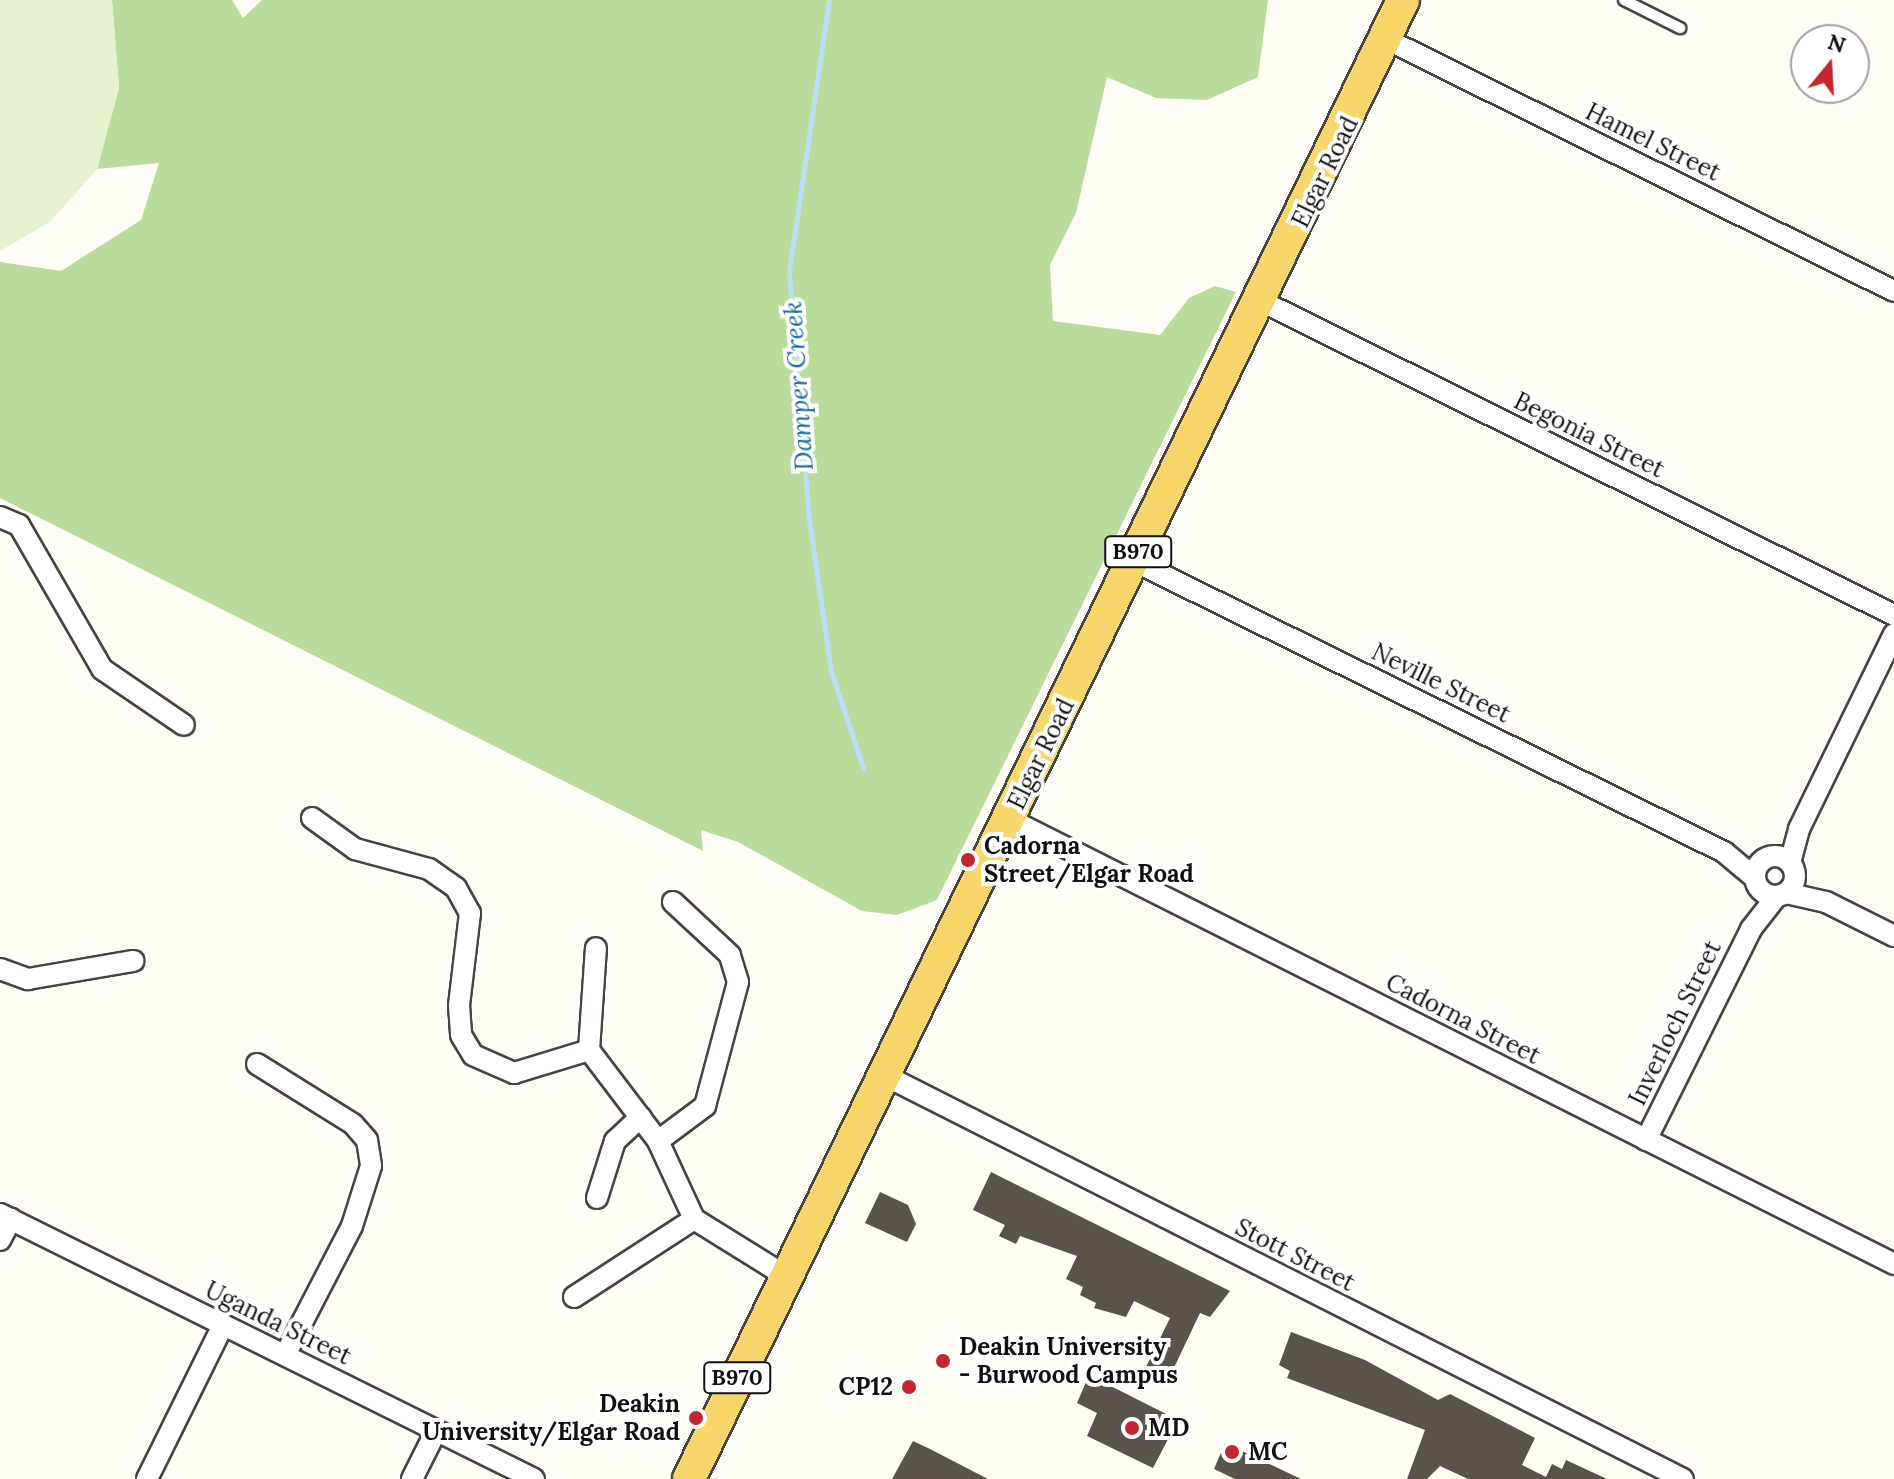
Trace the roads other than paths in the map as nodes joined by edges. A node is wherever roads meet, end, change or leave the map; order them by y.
1 (1624, 0) edge
2 (1392, 17) edge
3 (1680, 28) dead end
4 (1894, 291) edge
5 (1261, 301) junction
6 (0, 517) edge
7 (1134, 561) junction
8 (1894, 615) edge
9 (1894, 634) edge
10 (184, 725) dead end
11 (312, 818) dead end
12 (1009, 819) junction
13 (1724, 852) junction
14 (1781, 863) junction
15 (1769, 889) junction
16 (673, 902) dead end
17 (1826, 902) junction
18 (1894, 936) edge
19 (596, 948) dead end
20 (133, 961) dead end
21 (0, 969) edge
22 (589, 1050) junction
23 (257, 1064) dead end
24 (884, 1075) junction
25 (641, 1117) junction
26 (1646, 1140) junction
27 (658, 1141) junction
28 (597, 1198) dead end
29 (5, 1216) edge
30 (694, 1219) junction
31 (0, 1240) edge
32 (1894, 1264) edge
33 (786, 1276) junction
34 (574, 1297) dead end
35 (223, 1325) junction
36 (285, 1355) junction
37 (719, 1417) junction
38 (436, 1431) junction
39 (147, 1479) edge
40 (412, 1479) edge
41 (534, 1479) edge
42 (689, 1479) edge
43 (716, 1479) edge
44 (1683, 1479) edge

1 - 3 lane
2 - 4 street, Hamel Street
2 - 5 main road, Elgar Road / B970
5 - 7 main road, Elgar Road / B970
5 - 8 street, Begonia Street
6 - 10 street
7 - 12 main road, Elgar Road / B970
7 - 13 street, Neville Street
9 - 14 street
11 - 22 street
12 - 24 main road, Elgar Road / B970
12 - 26 street, Cadorna Street
13 - 14 street, Neville Street
13 - 15 street, Neville Street
14 - 15 street
14 - 15 street
14 - 17 street, Neville Street
15 - 17 street, Neville Street
15 - 26 street, Inverloch Street
16 - 27 street
17 - 18 street, Neville Street
19 - 22 street
20 - 21 street
22 - 25 street
23 - 36 street
24 - 33 main road, Elgar Road / B970
24 - 44 street, Stott Street
25 - 27 street
25 - 28 street
26 - 32 street, Cadorna Street
27 - 30 street
29 - 31 street
29 - 35 street, Uganda Street
30 - 33 street
30 - 34 street
33 - 37 main road, Elgar Road / B970
35 - 36 street, Uganda Street
35 - 39 street
36 - 38 street, Uganda Street
37 - 42 main road, Elgar Road / B970
37 - 43 main road
38 - 40 street
38 - 41 street, Uganda Street

